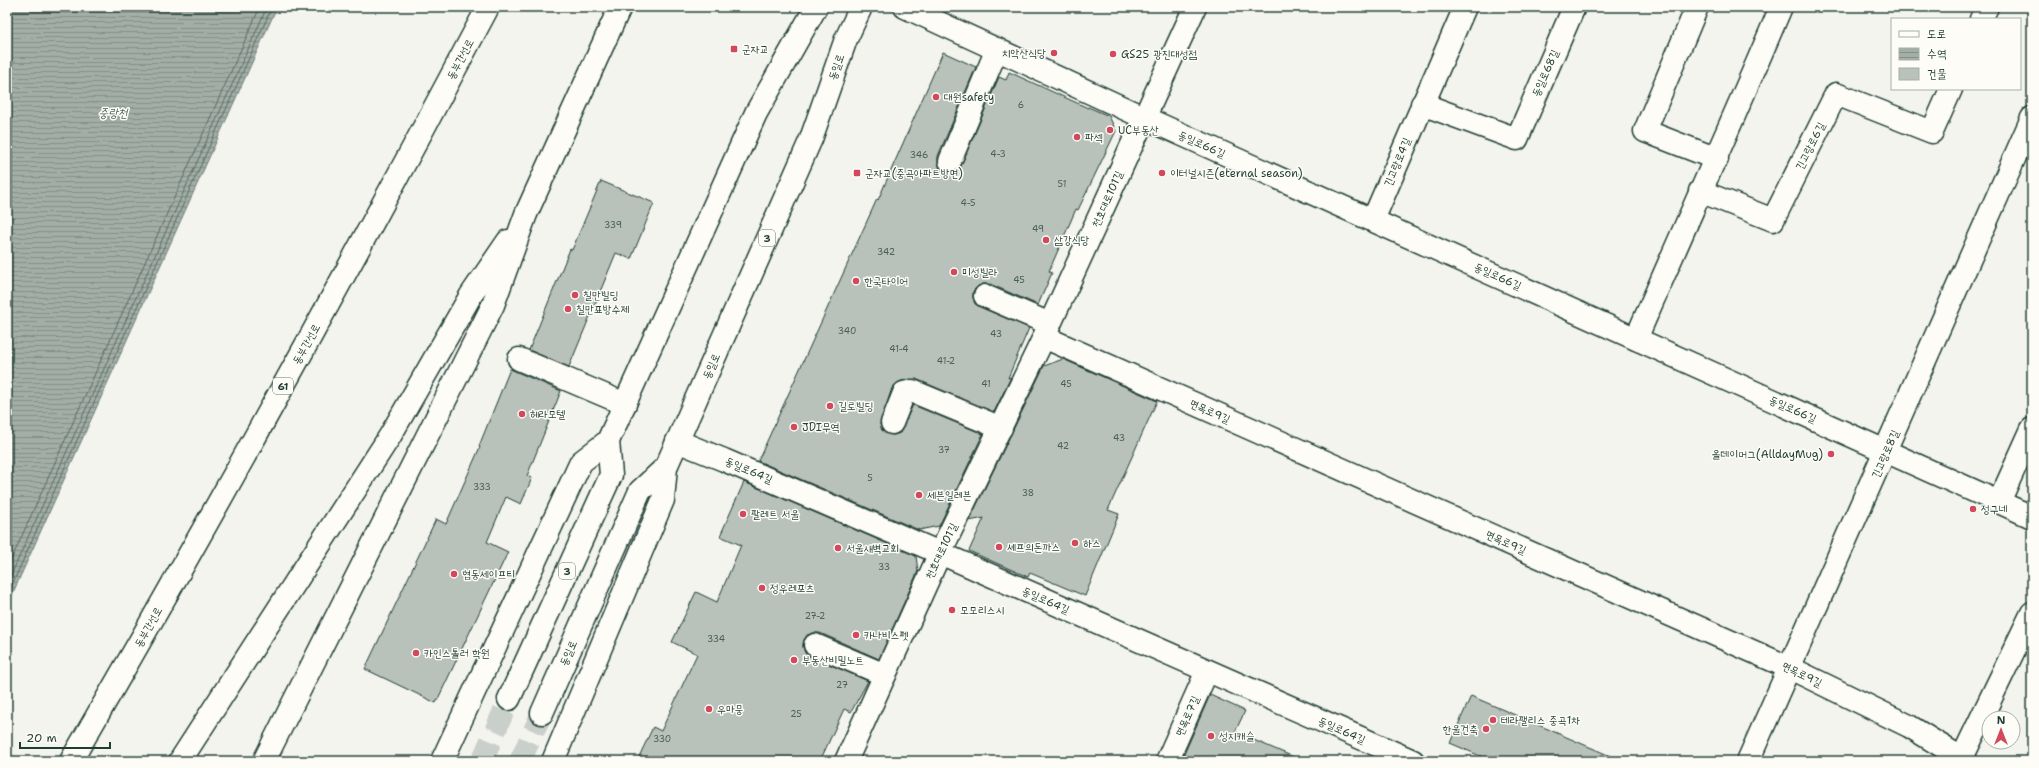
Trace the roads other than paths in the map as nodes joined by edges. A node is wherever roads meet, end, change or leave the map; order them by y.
1 (488, 7) edge
2 (620, 7) edge
3 (816, 7) edge
4 (861, 7) edge
5 (904, 7) edge
6 (1195, 7) edge
7 (1465, 7) edge
8 (1574, 7) edge
9 (1697, 7) edge
10 (1781, 7) edge
11 (1986, 7) edge
12 (1981, 18) edge
13 (997, 50) junction
14 (1951, 90) edge
15 (1422, 104) junction
16 (1145, 118) junction
17 (2032, 118) edge
18 (2026, 148) edge
19 (1717, 159) junction
20 (950, 161) dead end
21 (1700, 191) junction
22 (526, 214) junction
23 (1373, 220) junction
24 (985, 296) dead end
25 (1047, 331) junction
26 (1636, 339) junction
27 (519, 359) dead end
28 (625, 404) junction
29 (892, 423) dead end
30 (1000, 428) junction
31 (2032, 429) edge
32 (608, 441) junction
33 (677, 441) junction
34 (1886, 451) junction
35 (666, 466) junction
36 (1999, 502) junction
37 (2032, 517) edge
38 (940, 553) junction
39 (2032, 613) edge
40 (815, 645) dead end
41 (1790, 668) junction
42 (1208, 671) junction
43 (885, 675) junction
44 (510, 699) tunnel mouth
45 (542, 713) tunnel mouth
46 (1964, 760) edge
47 (71, 761) edge
48 (180, 761) edge
49 (264, 761) edge
50 (442, 761) edge
51 (553, 761) edge
52 (846, 761) edge
53 (1167, 761) edge
54 (1413, 761) edge
55 (1748, 761) edge

1 - 47 main road, 동부간선로 / 61
2 - 22 main road
3 - 28 main road, 3
4 - 33 main road, 동일로 / 3
5 - 13 main road, 동일로66길
6 - 16 main road, 천호대로101길
7 - 15 main road, 긴고랑로4길
8 - 15 main road, 동일로68길
9 - 19 main road
10 - 19 main road
11 - 12 main road
13 - 16 main road, 동일로66길
13 - 20 main road
14 - 21 main road, 긴고랑로6길
15 - 23 main road, 긴고랑로4길
16 - 23 main road, 동일로66길
16 - 25 main road, 천호대로101길
17 - 18 main road, 긴고랑로8길
18 - 34 main road, 긴고랑로8길
19 - 21 main road
21 - 26 main road
22 - 48 main road
22 - 49 main road
23 - 26 main road, 동일로66길
24 - 25 main road
25 - 30 main road, 천호대로101길
25 - 41 main road, 면목로9길
26 - 34 main road, 동일로66길
27 - 28 main road
28 - 32 main road, 3
29 - 30 main road
30 - 38 main road, 천호대로101길
31 - 36 main road
32 - 44 main road, 3
32 - 50 main road
33 - 35 main road, 동일로 / 3
33 - 38 main road, 동일로64길
34 - 36 main road, 동일로66길
34 - 41 main road, 긴고랑로8길
35 - 45 main road, 동일로 / 3
35 - 51 main road
36 - 37 main road, 동일로66길
38 - 42 main road, 동일로64길
38 - 43 main road, 천호대로101길
39 - 46 main road, 면목로9길
40 - 43 main road
41 - 46 main road, 면목로9길
41 - 55 main road, 긴고랑로8길
42 - 53 main road, 면목로7길
42 - 54 main road, 동일로64길
43 - 52 main road, 천호대로101길

